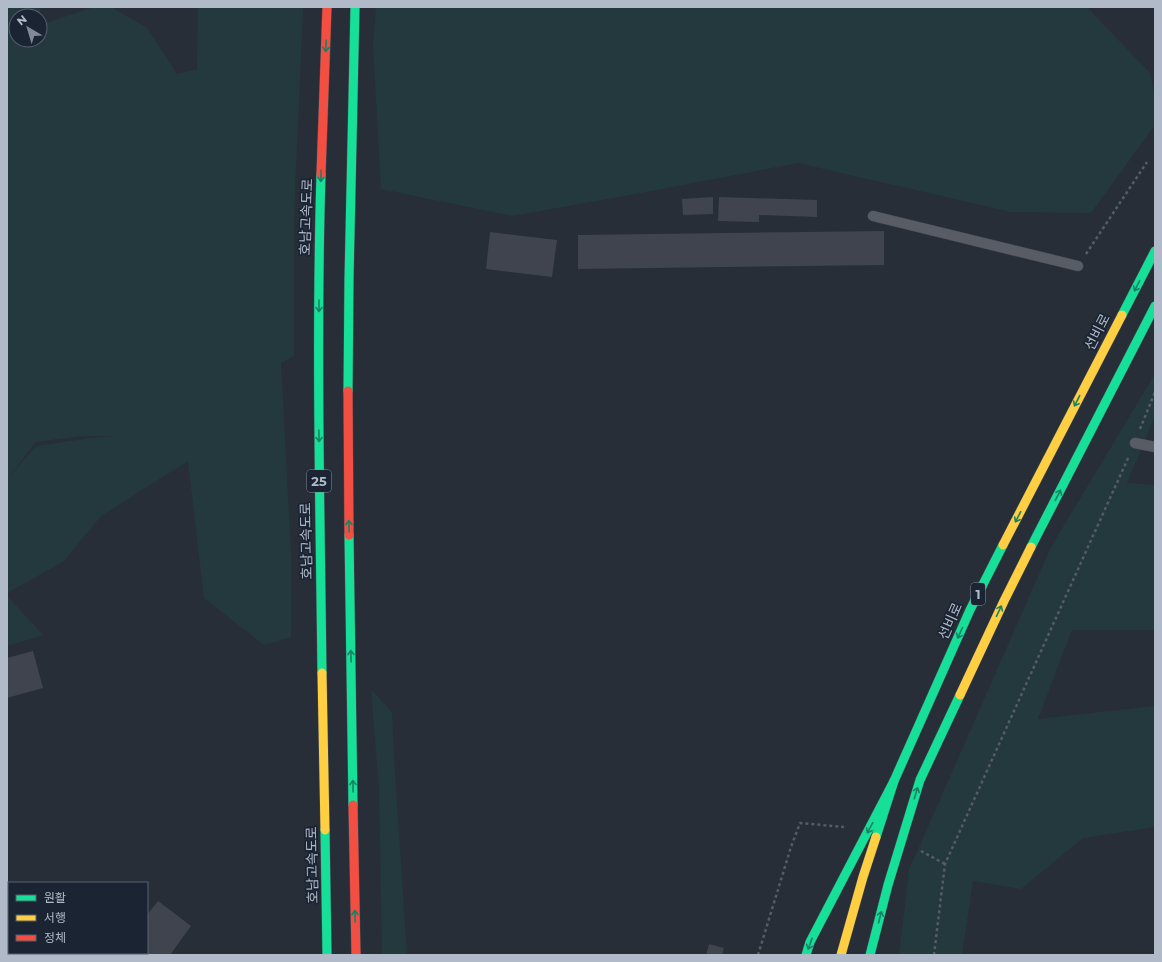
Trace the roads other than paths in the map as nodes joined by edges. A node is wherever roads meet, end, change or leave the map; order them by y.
1 (327, 7) edge
2 (355, 7) edge
3 (873, 216) dead end
4 (1155, 251) edge
5 (1078, 266) road end
6 (1155, 306) edge
7 (1135, 443) road end
8 (1155, 447) edge
9 (894, 782) junction
10 (327, 955) edge
11 (356, 955) edge
12 (806, 955) edge
13 (841, 955) edge
14 (870, 955) edge

1 -> 10 main road, 호남고속도로 / 25
11 -> 2 main road, 25
3 - 5 lane
4 -> 9 main road, 선비로 / 1
14 -> 6 main road, 1
7 - 8 lane
9 -> 12 main road
9 - 13 main road, 선비로 / 1

